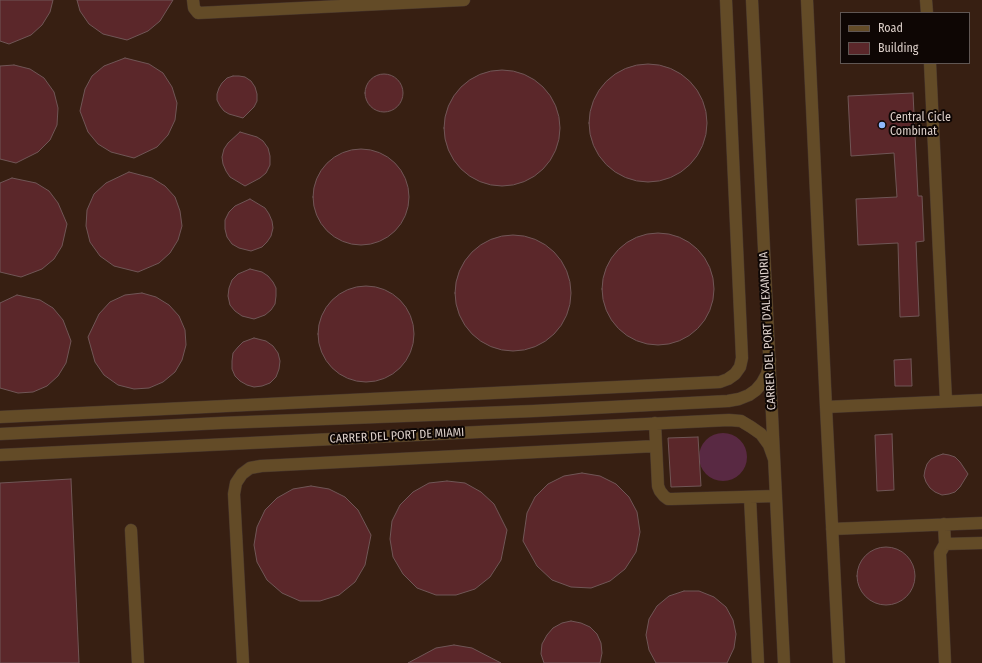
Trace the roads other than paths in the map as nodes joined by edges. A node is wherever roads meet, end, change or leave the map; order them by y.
1 (194, 0) edge
2 (464, 0) edge
3 (726, 0) edge
4 (752, 0) edge
5 (807, 0) edge
6 (926, 0) edge
7 (427, 1) edge
8 (927, 12) edge
9 (930, 64) edge
10 (770, 360) junction
11 (982, 400) edge
12 (946, 401) junction
13 (826, 407) junction
14 (0, 417) edge
15 (655, 423) junction
16 (0, 434) edge
17 (656, 446) junction
18 (0, 455) edge
19 (774, 459) junction
20 (776, 496) junction
21 (750, 497) junction
22 (982, 523) edge
23 (944, 524) junction
24 (832, 529) junction
25 (131, 530) dead end
26 (982, 543) edge
27 (945, 544) junction
28 (138, 663) edge
29 (242, 663) edge
30 (758, 663) edge
31 (784, 663) edge
32 (839, 663) edge
33 (944, 663) edge

1 - 7 street
2 - 7 street
3 - 14 street
4 - 10 street, CARRER DEL PORT D'ALEXANDRIA
5 - 13 street
6 - 8 street
9 - 12 street
10 - 16 street, CARRER DEL PORT DE MIAMI
10 - 19 street, CARRER DEL PORT D'ALEXANDRIA
11 - 12 street
12 - 13 street
13 - 24 street
15 - 17 street
15 - 18 street, CARRER DEL PORT DE MIAMI
15 - 19 street, CARRER DEL PORT DE MIAMI
17 - 21 street
17 - 29 street
19 - 20 street, CARRER DEL PORT D'ALEXANDRIA
20 - 21 street
20 - 31 street, CARRER DEL PORT D'ALEXANDRIA
21 - 30 street
22 - 23 street
23 - 24 street
23 - 27 street
24 - 32 street
25 - 28 street
26 - 27 street
27 - 33 street

